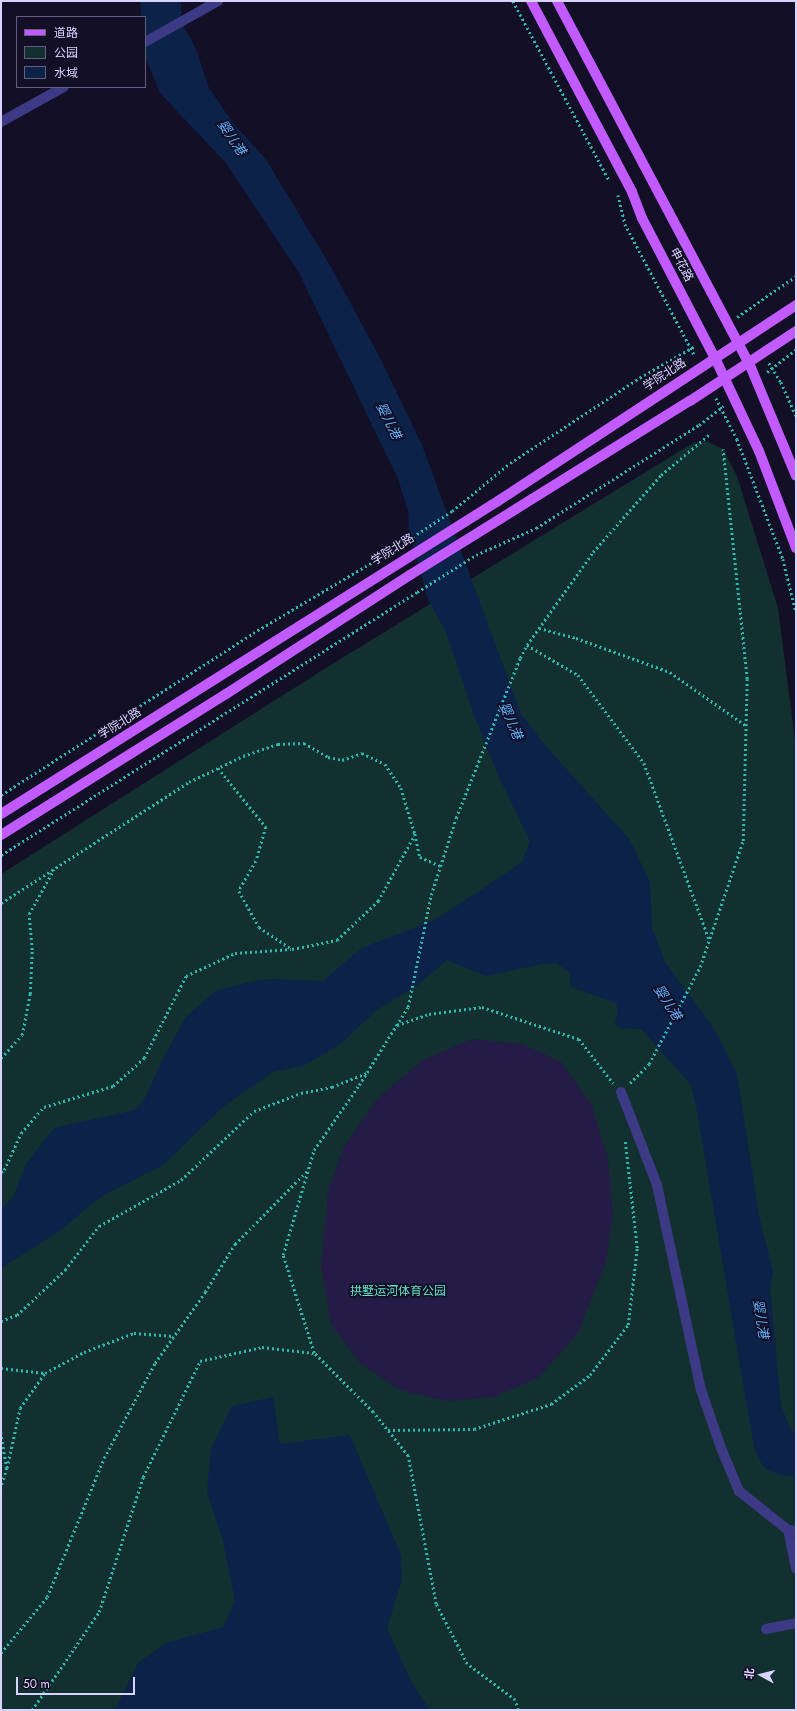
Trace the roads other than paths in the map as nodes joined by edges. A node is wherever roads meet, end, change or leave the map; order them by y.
1 (218, 1) edge
2 (531, 1) edge
3 (557, 1) edge
4 (146, 41) edge
5 (62, 88) edge
6 (1, 122) edge
7 (796, 305) edge
8 (796, 331) edge
9 (739, 342) junction
10 (715, 358) junction
11 (749, 363) junction
12 (725, 379) junction
13 (796, 476) edge
14 (796, 548) edge
15 (1, 814) edge
16 (1, 835) edge
17 (620, 1092) road end
18 (792, 1530) edge
19 (796, 1569) edge
20 (796, 1623) edge
21 (766, 1629) dead end

1 - 4 street
2 - 10 main road, 申花路
3 - 9 main road, 申花路
5 - 6 street
7 - 9 main road, 学院北路
8 - 11 main road
9 - 10 main road, 学院北路
9 - 11 main road, 申花路
10 - 12 main road, 申花路
10 - 15 main road, 学院北路
11 - 12 main road
11 - 13 main road, 申花路
12 - 14 main road, 申花路
12 - 16 main road
17 - 18 street
18 - 19 street
20 - 21 street

